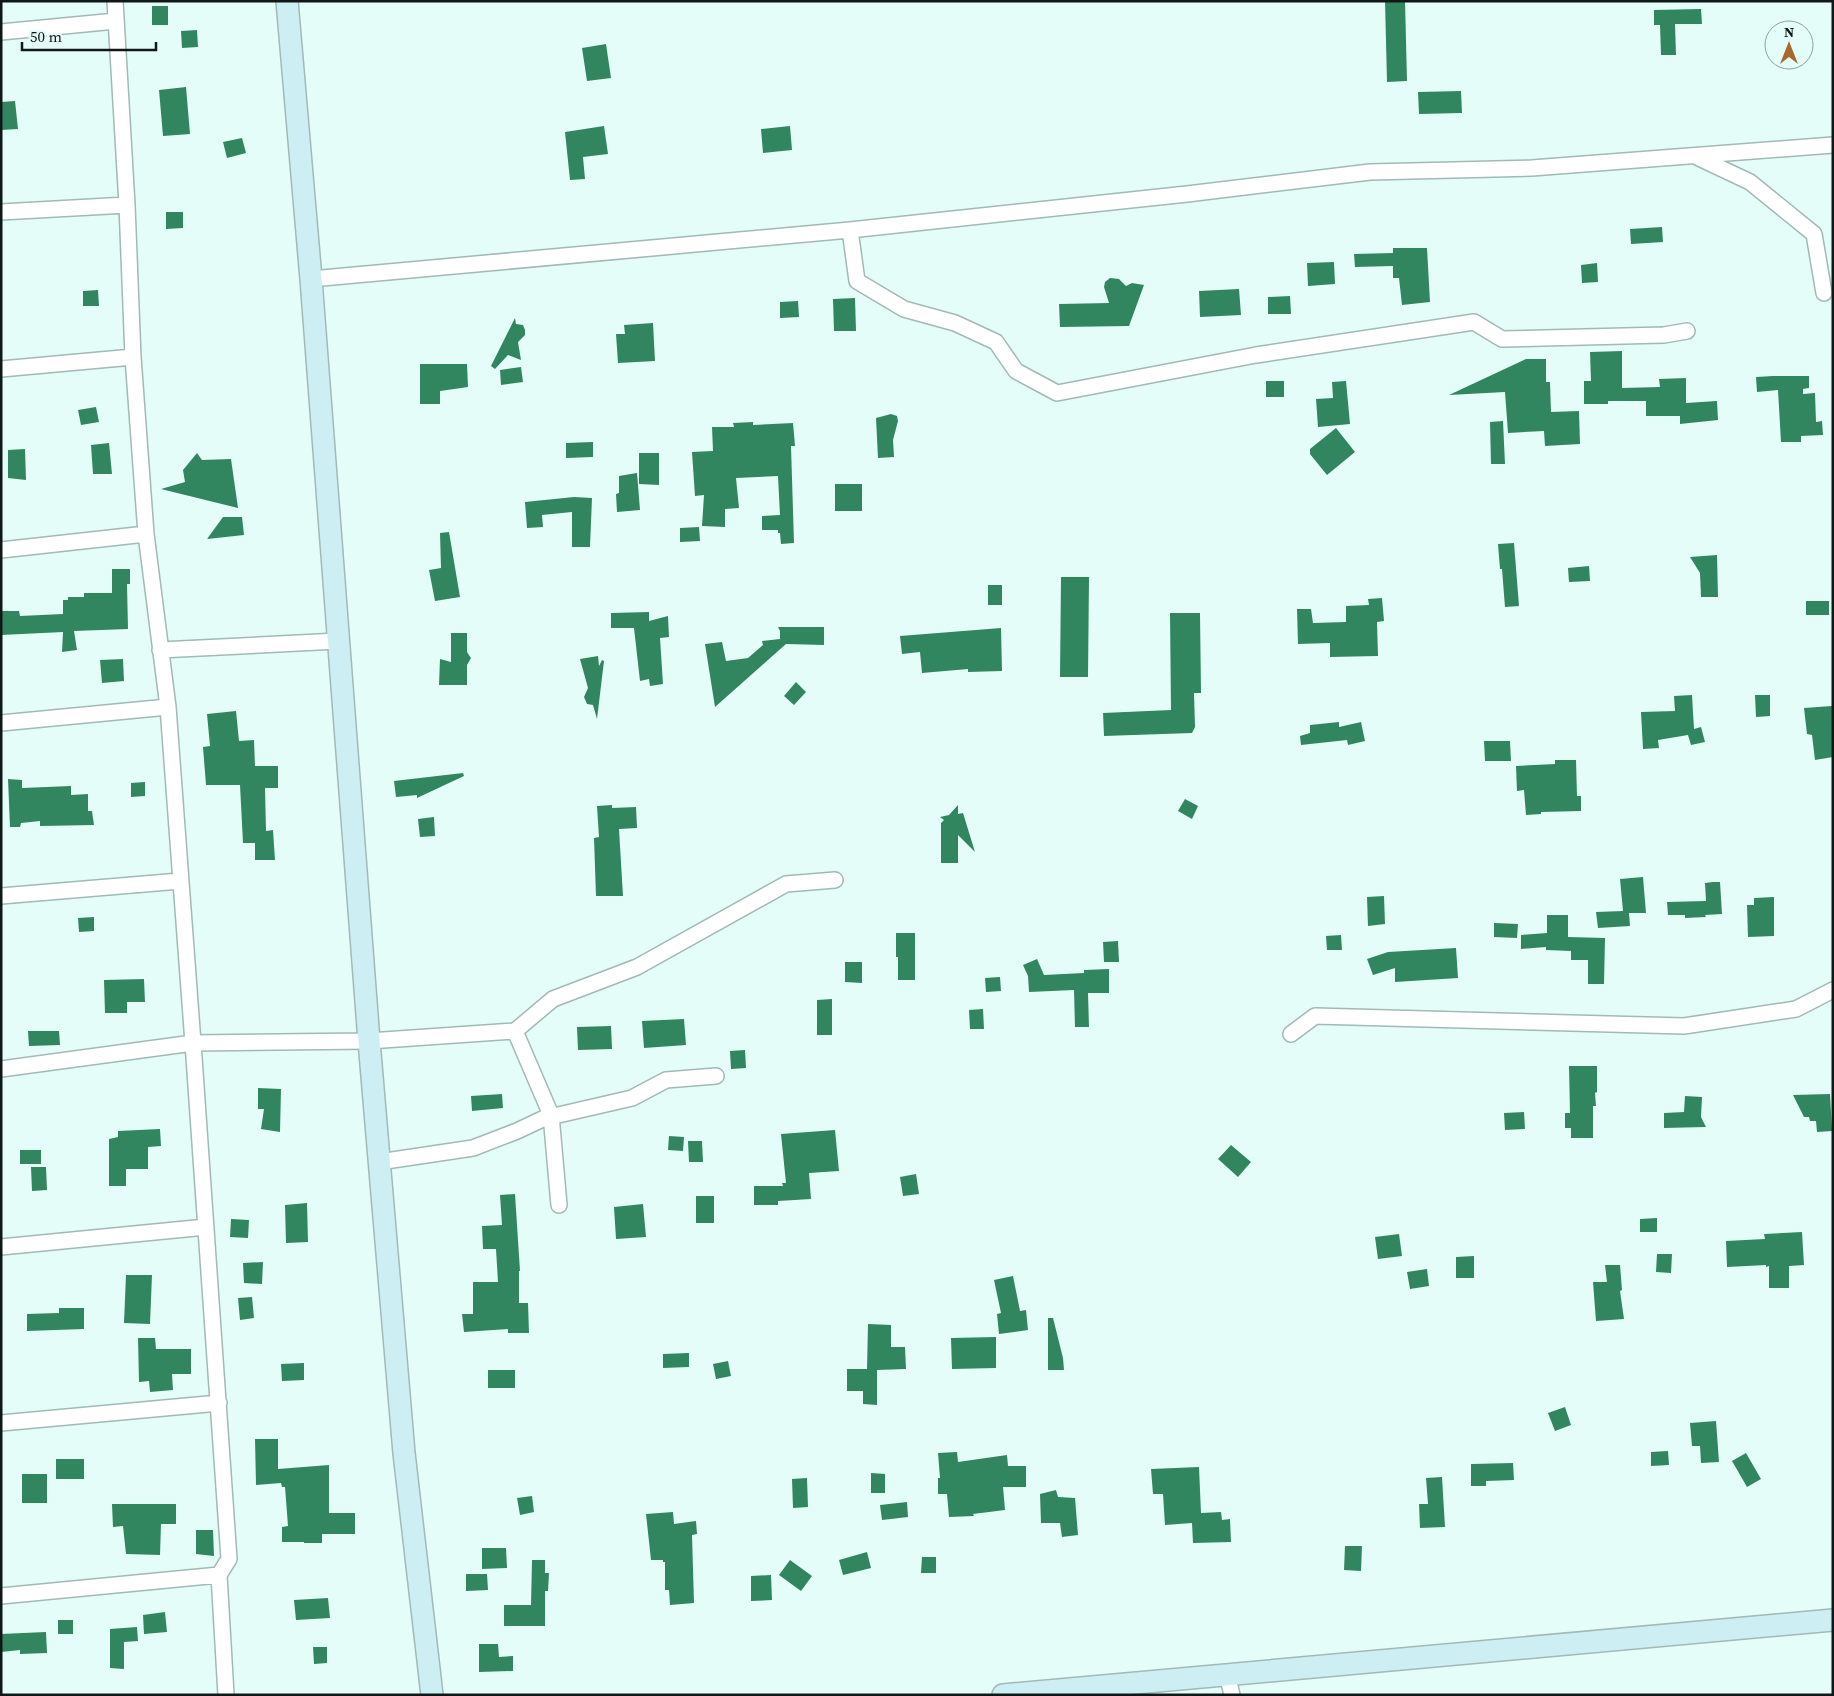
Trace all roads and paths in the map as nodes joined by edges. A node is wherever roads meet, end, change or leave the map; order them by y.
1 (115, 1) edge
2 (287, 1) edge
3 (116, 22) junction
4 (1, 32) edge
5 (1833, 145) edge
6 (1694, 156) junction
7 (126, 205) junction
8 (1, 212) edge
9 (850, 230) junction
10 (311, 279) junction
11 (1824, 293) dead end
12 (1687, 331) dead end
13 (133, 357) junction
14 (1, 369) edge
15 (146, 534) junction
16 (1, 550) edge
17 (338, 641) junction
18 (160, 650) junction
19 (168, 707) junction
20 (1, 723) edge
21 (835, 880) dead end
22 (180, 881) junction
23 (1, 896) edge
24 (1833, 990) edge
25 (515, 1031) junction
26 (1291, 1034) dead end
27 (368, 1041) junction
28 (193, 1043) junction
29 (1, 1069) edge
30 (716, 1076) dead end
31 (551, 1115) junction
32 (379, 1162) junction
33 (559, 1205) dead end
34 (206, 1227) junction
35 (1, 1247) edge
36 (219, 1403) junction
37 (1, 1423) edge
38 (219, 1575) junction
39 (1, 1596) edge
40 (1833, 1620) edge
41 (1227, 1674) junction
42 (226, 1695) edge
43 (432, 1695) edge
44 (1003, 1695) edge
45 (1232, 1695) edge

1 - 3 street
2 - 10 street
3 - 4 street
3 - 7 street
5 - 6 street
6 - 9 street
6 - 11 street
7 - 8 street
7 - 13 street
9 - 10 street
9 - 12 street
10 - 17 street
13 - 14 street
13 - 15 street
15 - 16 street
15 - 18 street
17 - 18 street
17 - 27 street
18 - 19 street
19 - 20 street
19 - 22 street
21 - 25 street
22 - 23 street
22 - 28 street
24 - 26 street
25 - 27 street
25 - 31 street
27 - 28 street
27 - 32 street
28 - 29 street
28 - 34 street
30 - 31 street
31 - 32 street
31 - 33 street
32 - 43 street
34 - 35 street
34 - 36 street
36 - 37 street
36 - 38 street
38 - 39 street
38 - 42 street
40 - 41 street
41 - 44 street
41 - 45 street

